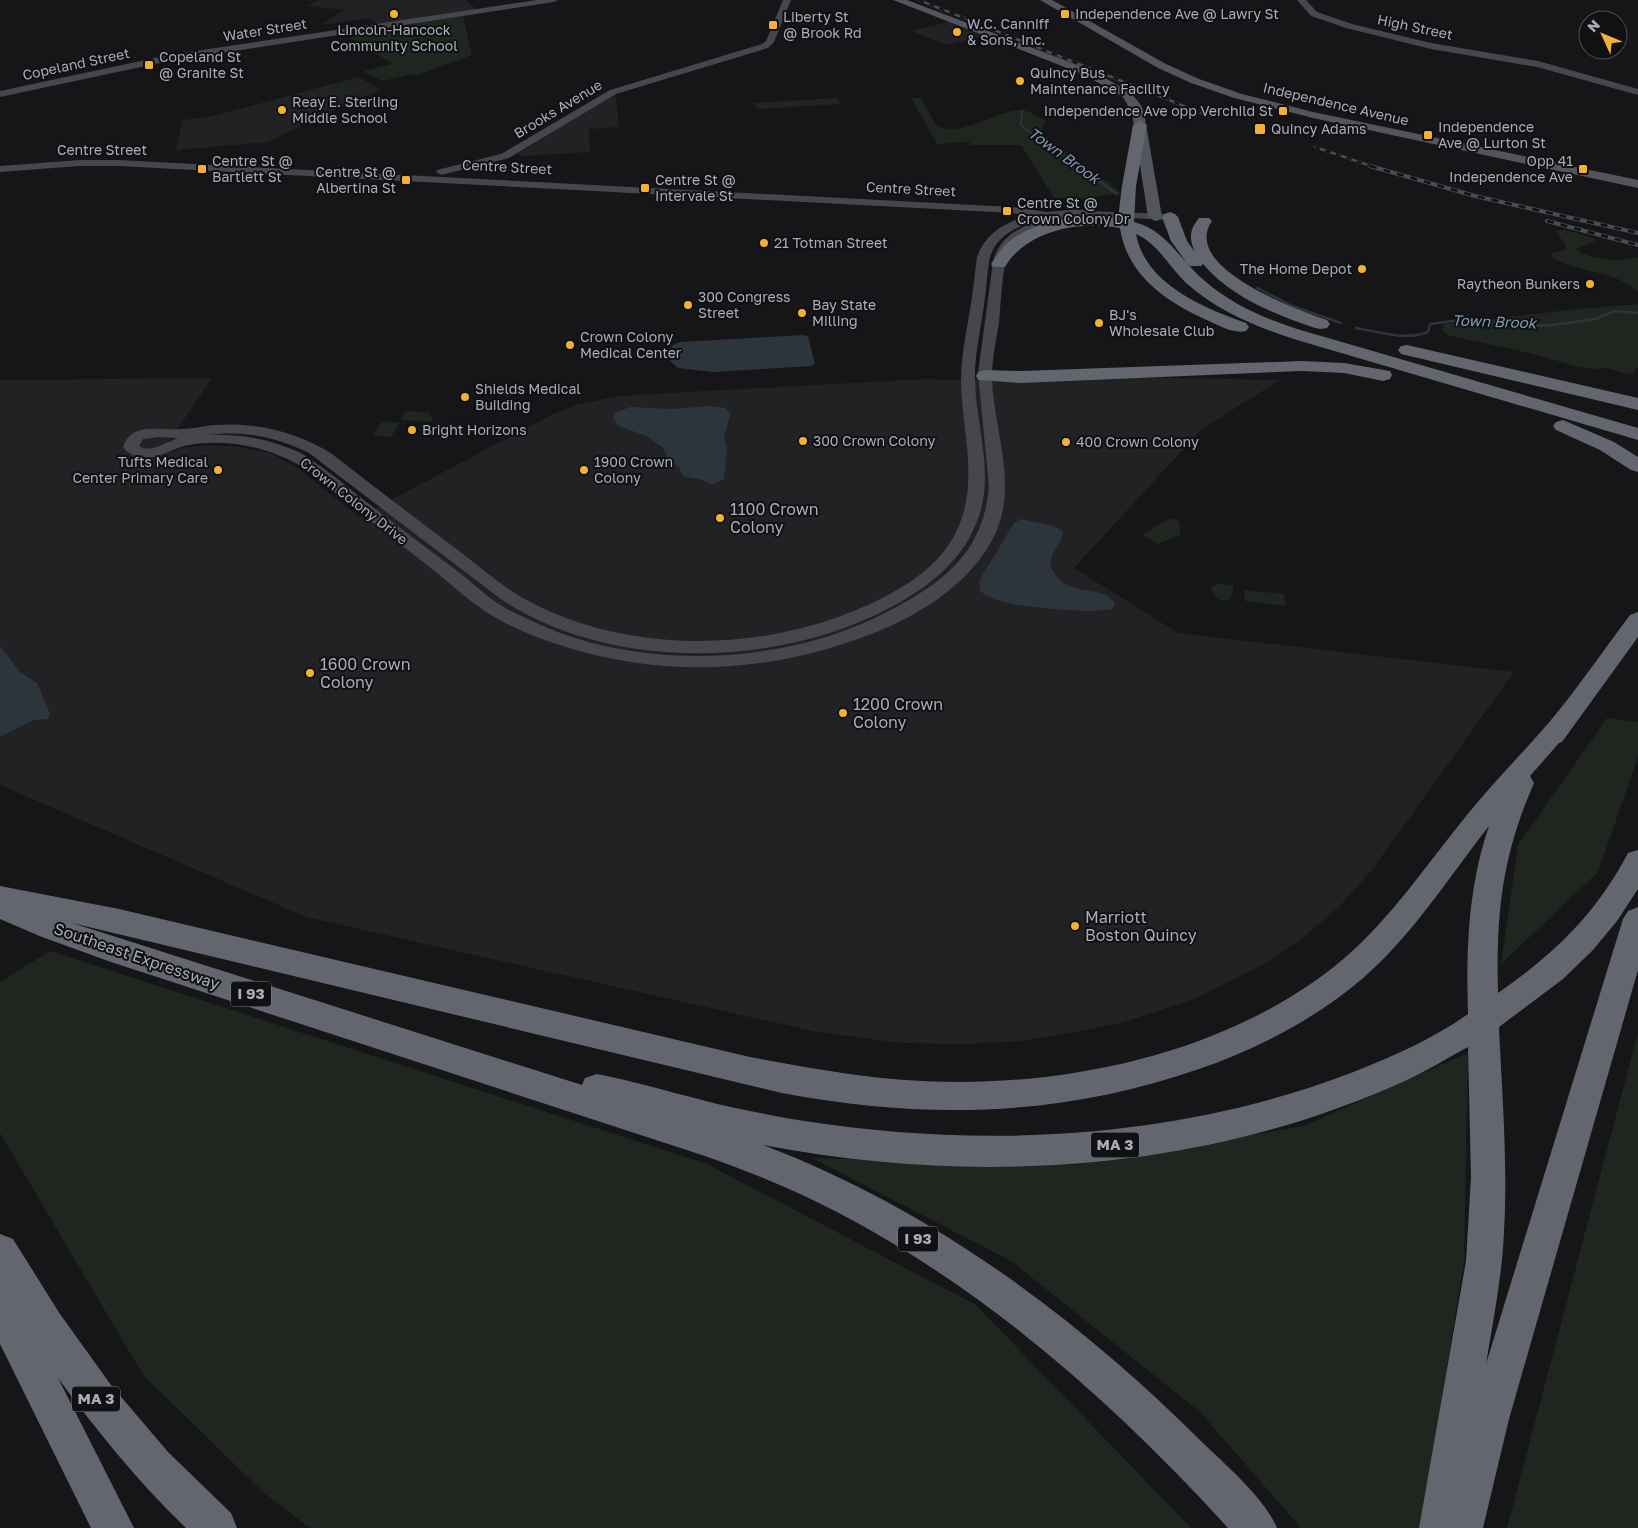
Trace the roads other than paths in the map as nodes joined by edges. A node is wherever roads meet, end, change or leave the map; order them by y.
1 (548, 0) edge
2 (789, 0) edge
3 (898, 0) edge
4 (910, 0) edge
5 (1045, 0) edge
6 (1301, 0) edge
7 (990, 34) junction
8 (158, 60) joint
9 (1089, 73) junction
10 (1638, 92) edge
11 (0, 94) edge
12 (1146, 103) dead end
13 (1140, 126) junction
14 (460, 168) junction
15 (0, 169) edge
16 (417, 178) junction
17 (470, 180) junction
18 (1638, 184) edge
19 (963, 207) junction
20 (1164, 213) junction
21 (1051, 216) junction
22 (992, 241) junction
23 (1172, 257) junction
24 (999, 264) junction
25 (1171, 294) junction
26 (1304, 328) junction
27 (1340, 333) junction
28 (1461, 362) junction
29 (985, 376) junction
30 (1638, 390) edge
31 (1482, 395) junction
32 (1638, 404) edge
33 (166, 433) junction
34 (1638, 435) edge
35 (161, 449) junction
36 (1638, 461) edge
37 (1638, 466) edge
38 (1638, 604) edge
39 (1638, 620) edge
40 (1603, 667) junction
41 (1563, 722) junction
42 (1638, 861) edge
43 (0, 898) edge
44 (0, 906) edge
45 (1638, 919) edge
46 (505, 1076) junction
47 (0, 1252) edge
48 (0, 1304) edge
49 (113, 1528) edge
50 (216, 1528) edge
51 (1256, 1528) edge
52 (1440, 1528) edge
53 (1462, 1528) edge

1 - 8 street, Water Street
2 - 14 street, Brooks Avenue
3 - 7 main road
4 - 7 main road
5 - 18 main road, Independence Avenue
6 - 10 street, High Street
7 - 9 main road
8 - 11 street, Copeland Street
9 - 12 main road
9 - 13 main road
13 - 20 main road
13 - 25 highway
14 - 16 street, Brooks Avenue
14 - 17 street
15 - 16 street, Centre Street
16 - 17 street, Centre Street
17 - 19 street, Centre Street
19 - 21 street, Centre Street
19 - 22 street
20 - 21 street, Crown Colony Drive
20 - 23 highway
20 - 27 highway
21 - 22 street, Crown Colony Drive
21 - 24 street, Crown Colony Drive
22 - 33 street, Crown Colony Drive
23 - 24 highway
23 - 26 highway
24 - 29 street, Crown Colony Drive
25 - 26 highway
25 - 31 highway
26 - 27 highway
26 - 34 highway
27 - 28 highway
28 - 30 highway
28 - 32 highway
29 - 35 street, Crown Colony Drive
29 - 37 highway
31 - 34 highway
31 - 36 highway
33 - 35 street
33 - 35 street, Crown Colony Drive
38 - 40 highway
39 - 40 highway
40 - 41 highway
41 - 43 highway
41 - 52 highway
42 - 46 highway, MA 3
44 - 46 highway, Southeast Expressway / I 93
45 - 53 highway
46 - 51 highway, I 93
47 - 50 highway, MA 3
48 - 49 highway

